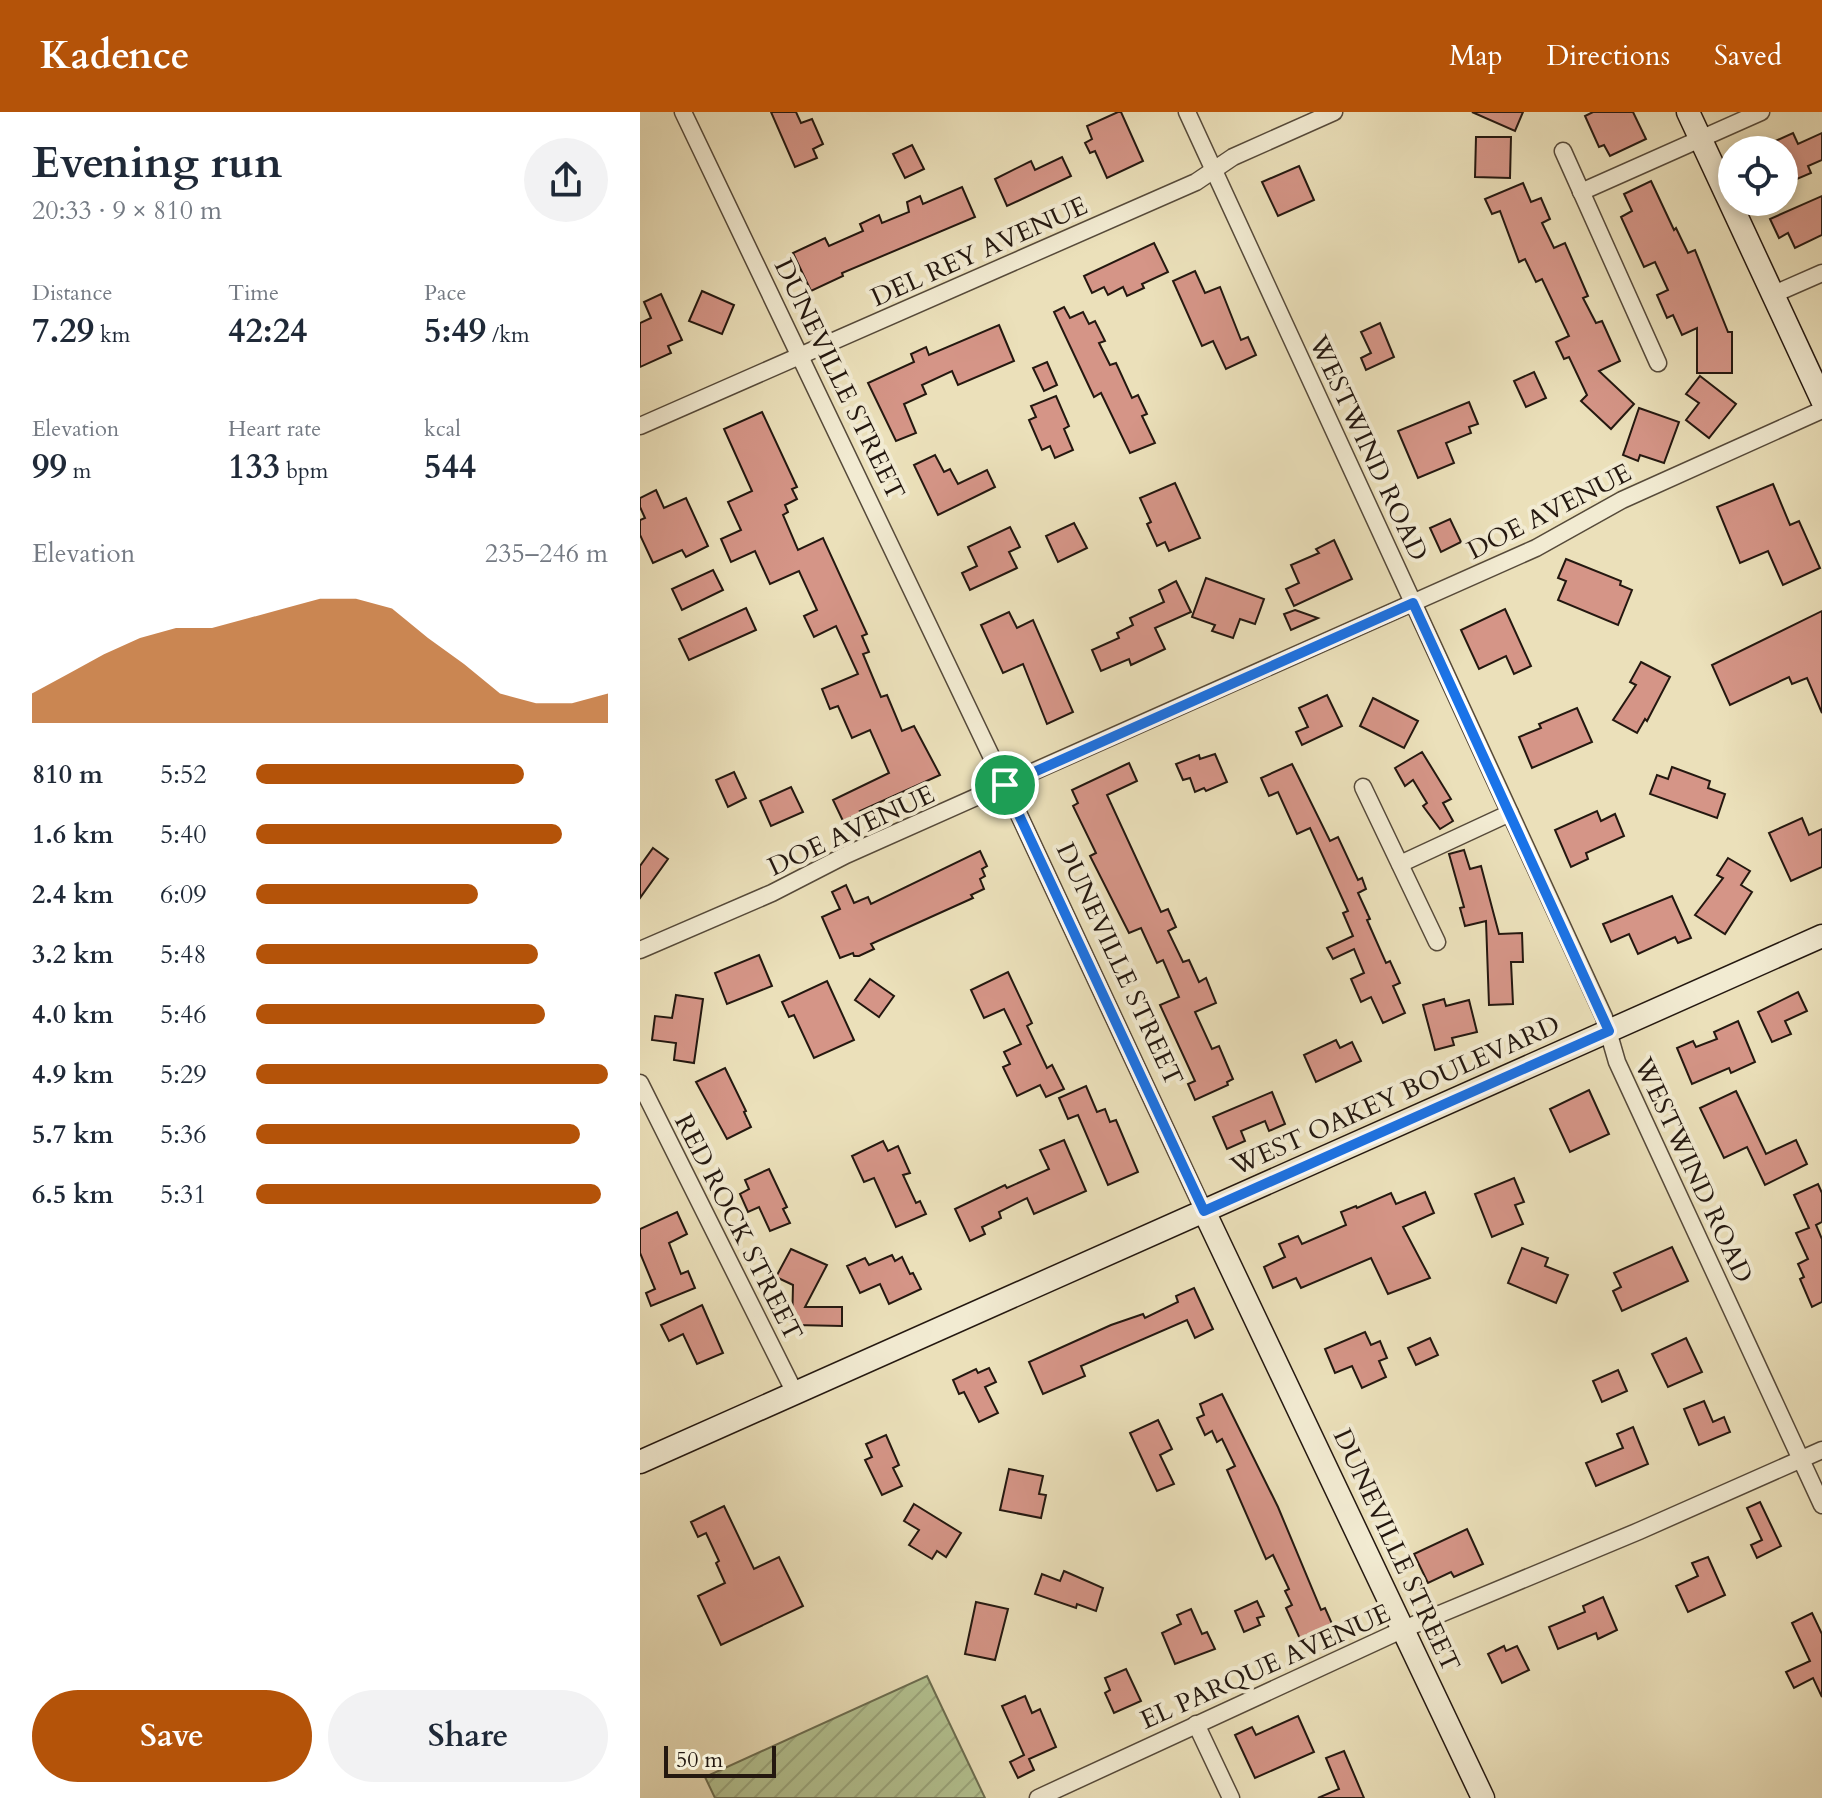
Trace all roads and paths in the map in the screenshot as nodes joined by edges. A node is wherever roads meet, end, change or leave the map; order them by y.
1 (683, 112) edge
2 (1187, 112) edge
3 (1334, 112) edge
4 (1688, 112) edge
5 (1761, 112) edge
6 (1700, 138) junction
7 (1563, 151) dead end
8 (1214, 170) junction
9 (1581, 192) junction
10 (1822, 273) edge
11 (1772, 295) junction
12 (798, 358) junction
13 (1658, 363) dead end
14 (1822, 400) edge
15 (1822, 410) edge
16 (640, 426) edge
17 (1413, 603) junction
18 (1005, 785) junction
19 (1363, 787) dead end
20 (1510, 813) junction
21 (1400, 864) junction
22 (1822, 936) edge
23 (1437, 942) dead end
24 (640, 950) edge
25 (1609, 1031) junction
26 (640, 1083) edge
27 (1204, 1211) junction
28 (795, 1393) junction
29 (1822, 1450) edge
30 (1801, 1459) junction
31 (640, 1462) edge
32 (1822, 1505) edge
33 (1404, 1629) junction
34 (1196, 1724) junction
35 (1038, 1798) edge
36 (1231, 1798) edge
37 (1483, 1798) edge

1 - 12 street, DUNEVILLE STREET
2 - 8 street, WESTWIND ROAD
3 - 8 street, DEL REY AVENUE
4 - 6 main road
5 - 6 street
6 - 9 street
6 - 11 main road
7 - 9 street
8 - 12 street, DEL REY AVENUE
8 - 17 street, WESTWIND ROAD
9 - 13 street
10 - 11 street
11 - 14 main road
12 - 16 street, DEL REY AVENUE
12 - 18 street, DUNEVILLE STREET
15 - 17 street, DOE AVENUE
17 - 18 street, DOE AVENUE
17 - 20 street, WESTWIND ROAD
18 - 24 street, DOE AVENUE
18 - 27 street, DUNEVILLE STREET
19 - 21 street
20 - 21 street
20 - 25 street, WESTWIND ROAD
21 - 23 street
22 - 25 main road, WEST OAKEY BOULEVARD
25 - 27 main road, WEST OAKEY BOULEVARD
25 - 30 street, WESTWIND ROAD
26 - 28 street, RED ROCK STREET
27 - 28 main road, WEST OAKEY BOULEVARD
27 - 33 main road, DUNEVILLE STREET
28 - 31 main road, WEST OAKEY BOULEVARD
29 - 30 street, EL PARQUE AVENUE
30 - 32 street, WESTWIND ROAD
30 - 33 street, EL PARQUE AVENUE
33 - 34 street, EL PARQUE AVENUE
33 - 37 main road, DUNEVILLE STREET
34 - 35 street, EL PARQUE AVENUE
34 - 36 street

